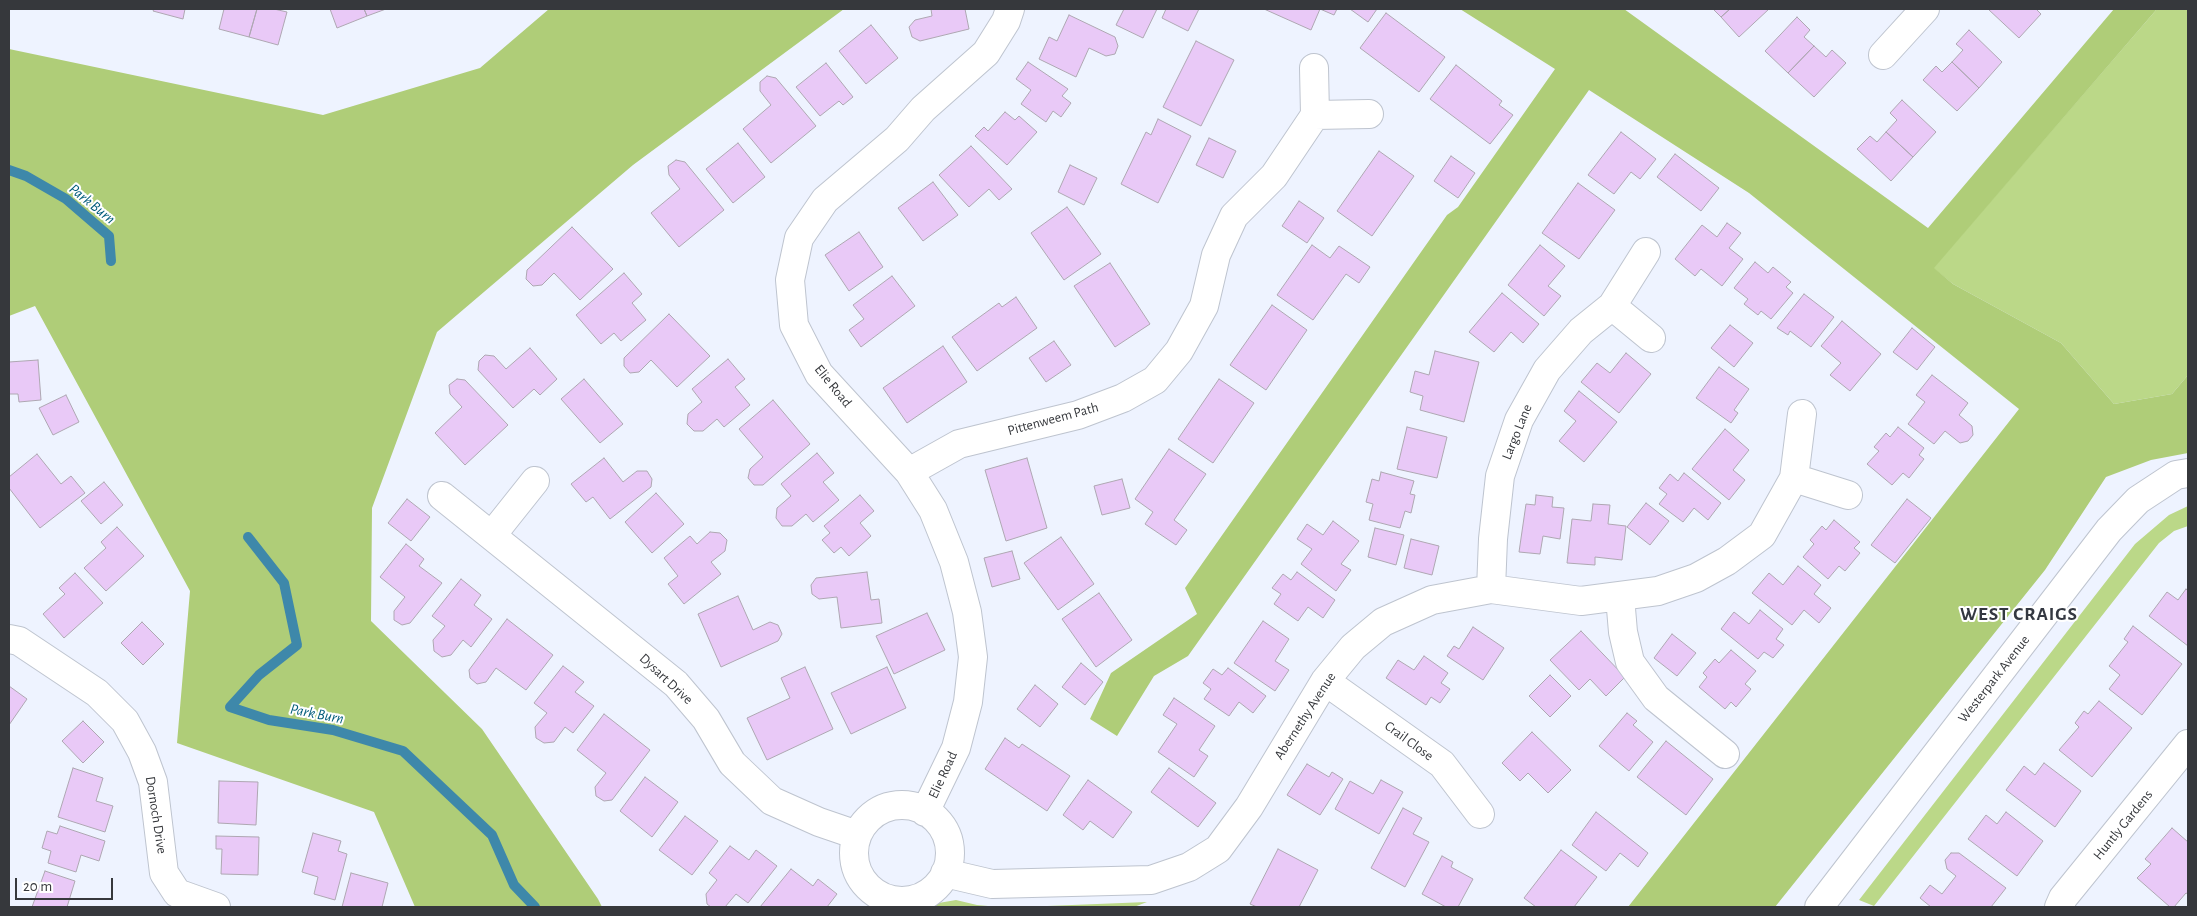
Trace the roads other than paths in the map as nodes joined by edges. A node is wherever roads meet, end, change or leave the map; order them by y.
1 (1010, 9) edge
2 (1925, 9) edge
3 (1883, 55) dead end
4 (1314, 68) dead end
5 (1369, 114) dead end
6 (1315, 115) junction
7 (1646, 252) dead end
8 (1612, 306) junction
9 (1651, 338) dead end
10 (1802, 414) dead end
11 (908, 472) junction
12 (2188, 473) edge
13 (1794, 478) junction
14 (535, 482) dead end
15 (1848, 495) dead end
16 (442, 496) dead end
17 (492, 534) junction
18 (1491, 589) junction
19 (1620, 597) junction
20 (9, 639) edge
21 (1325, 681) junction
22 (2188, 744) edge
23 (1725, 754) dead end
24 (925, 812) junction
25 (1480, 814) dead end
26 (857, 836) junction
27 (945, 873) junction
28 (885, 903) edge
29 (216, 907) edge
30 (1819, 907) edge
31 (2059, 907) edge

1 - 11 street, Elie Road
2 - 3 street
4 - 6 street
5 - 6 street
6 - 11 street, Pittenweem Path
7 - 8 street, Largo Lane
8 - 9 street
8 - 18 street, Largo Lane
10 - 13 street, Abernethy Avenue
11 - 24 street, Elie Road
12 - 30 street, Westerpark Avenue
13 - 15 street
13 - 19 street, Abernethy Avenue
14 - 17 street
16 - 17 street, Dysart Drive
17 - 26 street, Dysart Drive
18 - 19 street, Abernethy Avenue
18 - 21 street, Abernethy Avenue
19 - 23 street
20 - 29 street, Dornoch Drive
21 - 25 street, Crail Close
21 - 27 street, Abernethy Avenue
22 - 31 street, Huntly Gardens
24 - 26 street, Elie Road
24 - 27 street, Elie Road
26 - 28 street, Elie Road
27 - 28 street, Elie Road

